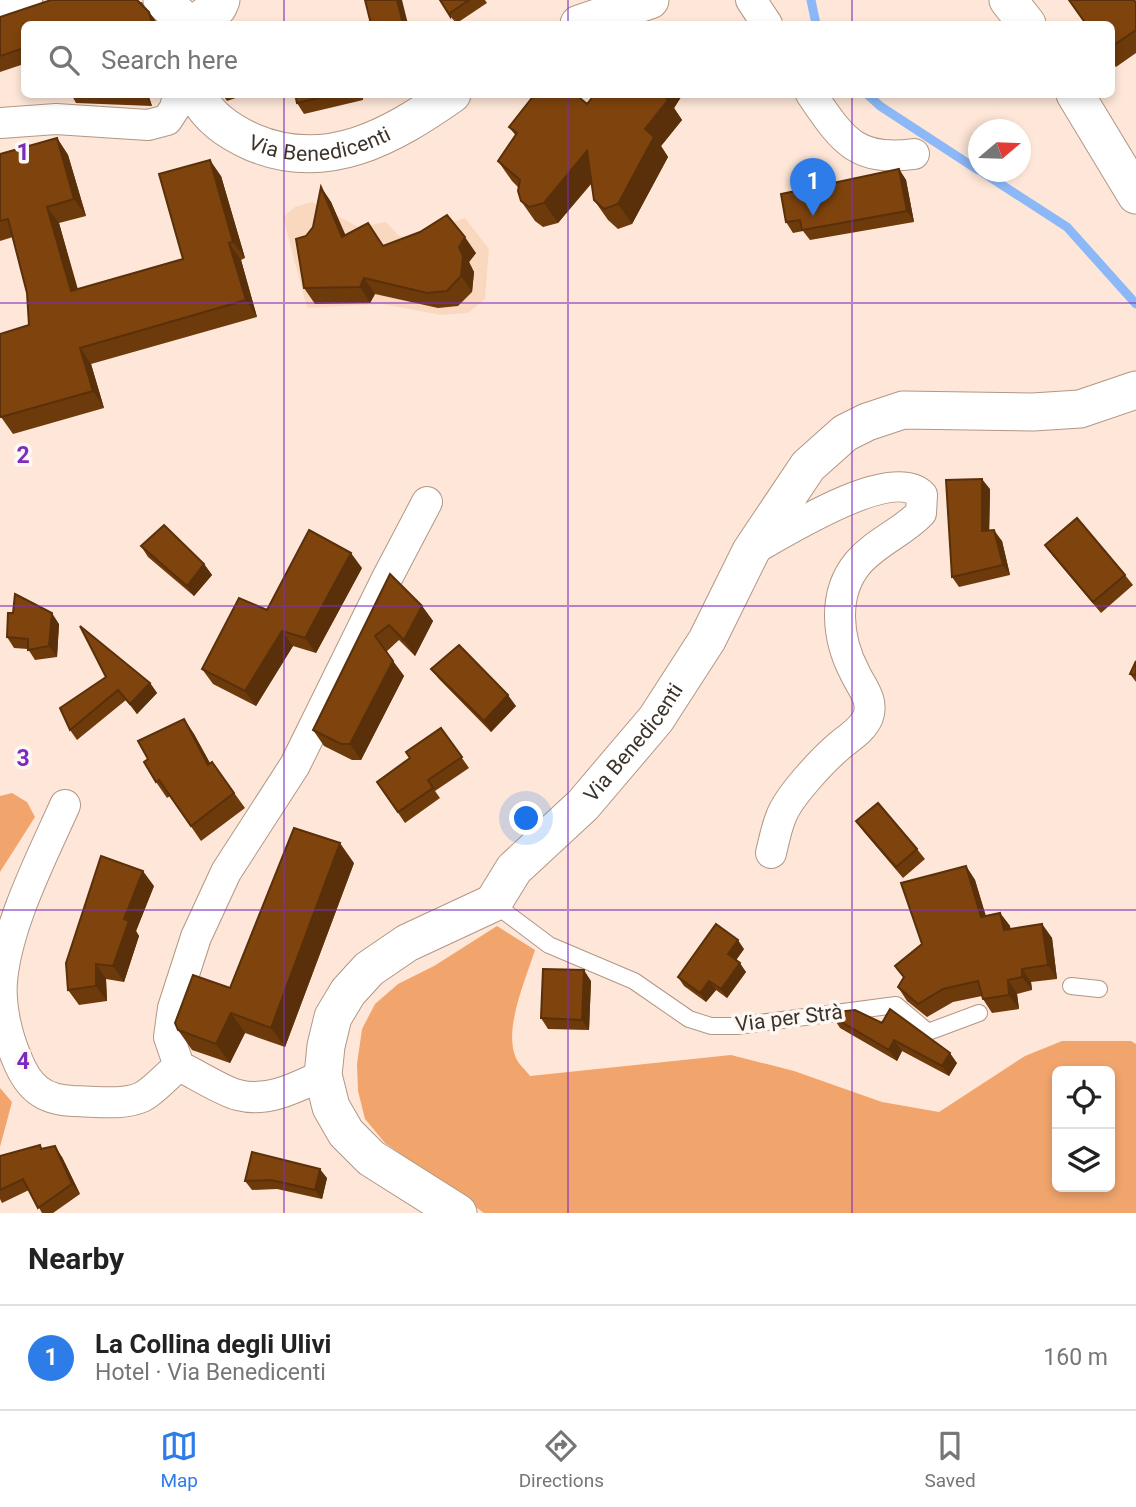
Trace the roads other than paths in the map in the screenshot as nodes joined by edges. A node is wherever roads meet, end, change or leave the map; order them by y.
1 (23, 0) edge
2 (162, 0) edge
3 (221, 0) edge
4 (650, 0) edge
5 (751, 0) edge
6 (1008, 0) edge
7 (0, 8) edge
8 (185, 21) edge
9 (198, 21) edge
10 (588, 21) edge
11 (765, 21) edge
12 (1025, 21) edge
13 (177, 98) edge
14 (198, 98) edge
15 (446, 98) edge
16 (814, 98) edge
17 (1077, 98) edge
18 (0, 123) edge
19 (914, 154) dead end
20 (1136, 195) edge
21 (1136, 390) edge
22 (427, 502) dead end
23 (751, 551) junction
24 (65, 805) dead end
25 (771, 853) dead end
26 (493, 903) junction
27 (1070, 986) dead end
28 (1099, 989) dead end
29 (979, 1013) edge
30 (179, 1066) junction
31 (323, 1075) junction
32 (458, 1213) edge

1 - 7 main road
2 - 8 street
3 - 9 street
4 - 10 street
5 - 11 street
6 - 12 street
13 - 18 street
14 - 15 street, Via Benedicenti
16 - 19 street
17 - 20 street
21 - 23 street, Via Benedicenti
22 - 30 street
23 - 25 street
23 - 26 street, Via Benedicenti
24 - 30 street
26 - 29 lane, Via per Strà
26 - 31 street
27 - 28 lane
30 - 31 street
31 - 32 street

